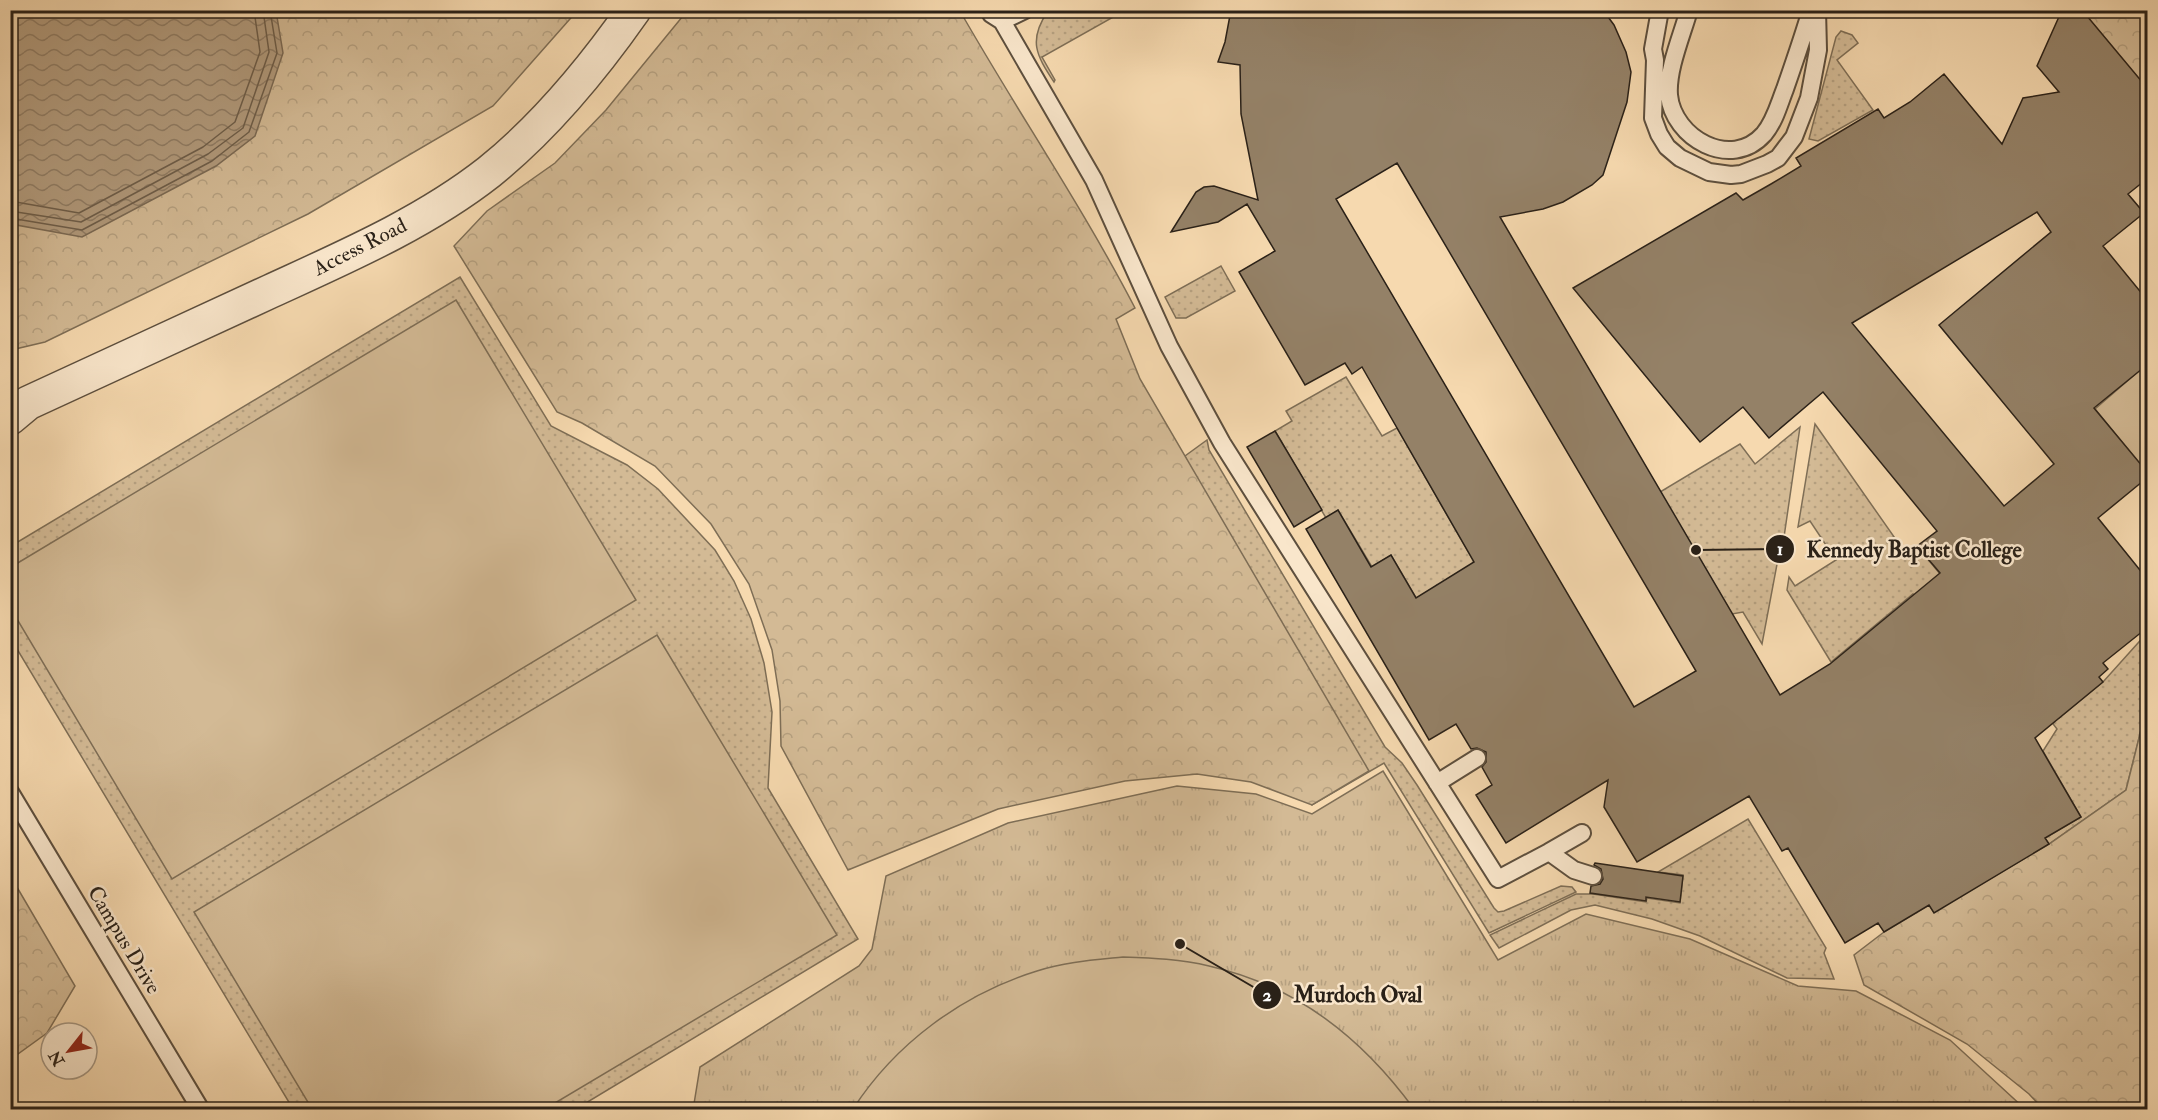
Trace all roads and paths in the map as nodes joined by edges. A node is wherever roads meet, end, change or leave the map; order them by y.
1 (634, 10) edge
2 (988, 10) edge
3 (1025, 10) edge
4 (1660, 10) edge
5 (1689, 10) edge
6 (1811, 10) edge
7 (1817, 10) edge
8 (1002, 21) junction
9 (16, 408) edge
10 (1477, 758) dead end
11 (1437, 783) junction
12 (10, 792) edge
13 (1582, 833) dead end
14 (1550, 852) junction
15 (1593, 876) dead end
16 (201, 1110) edge

1 - 9 street, Access Road
2 - 8 lane
3 - 8 lane
4 - 7 lane
5 - 6 lane
8 - 11 lane
10 - 11 lane
11 - 14 lane
12 - 16 lane, Campus Drive
13 - 14 lane
14 - 15 lane

